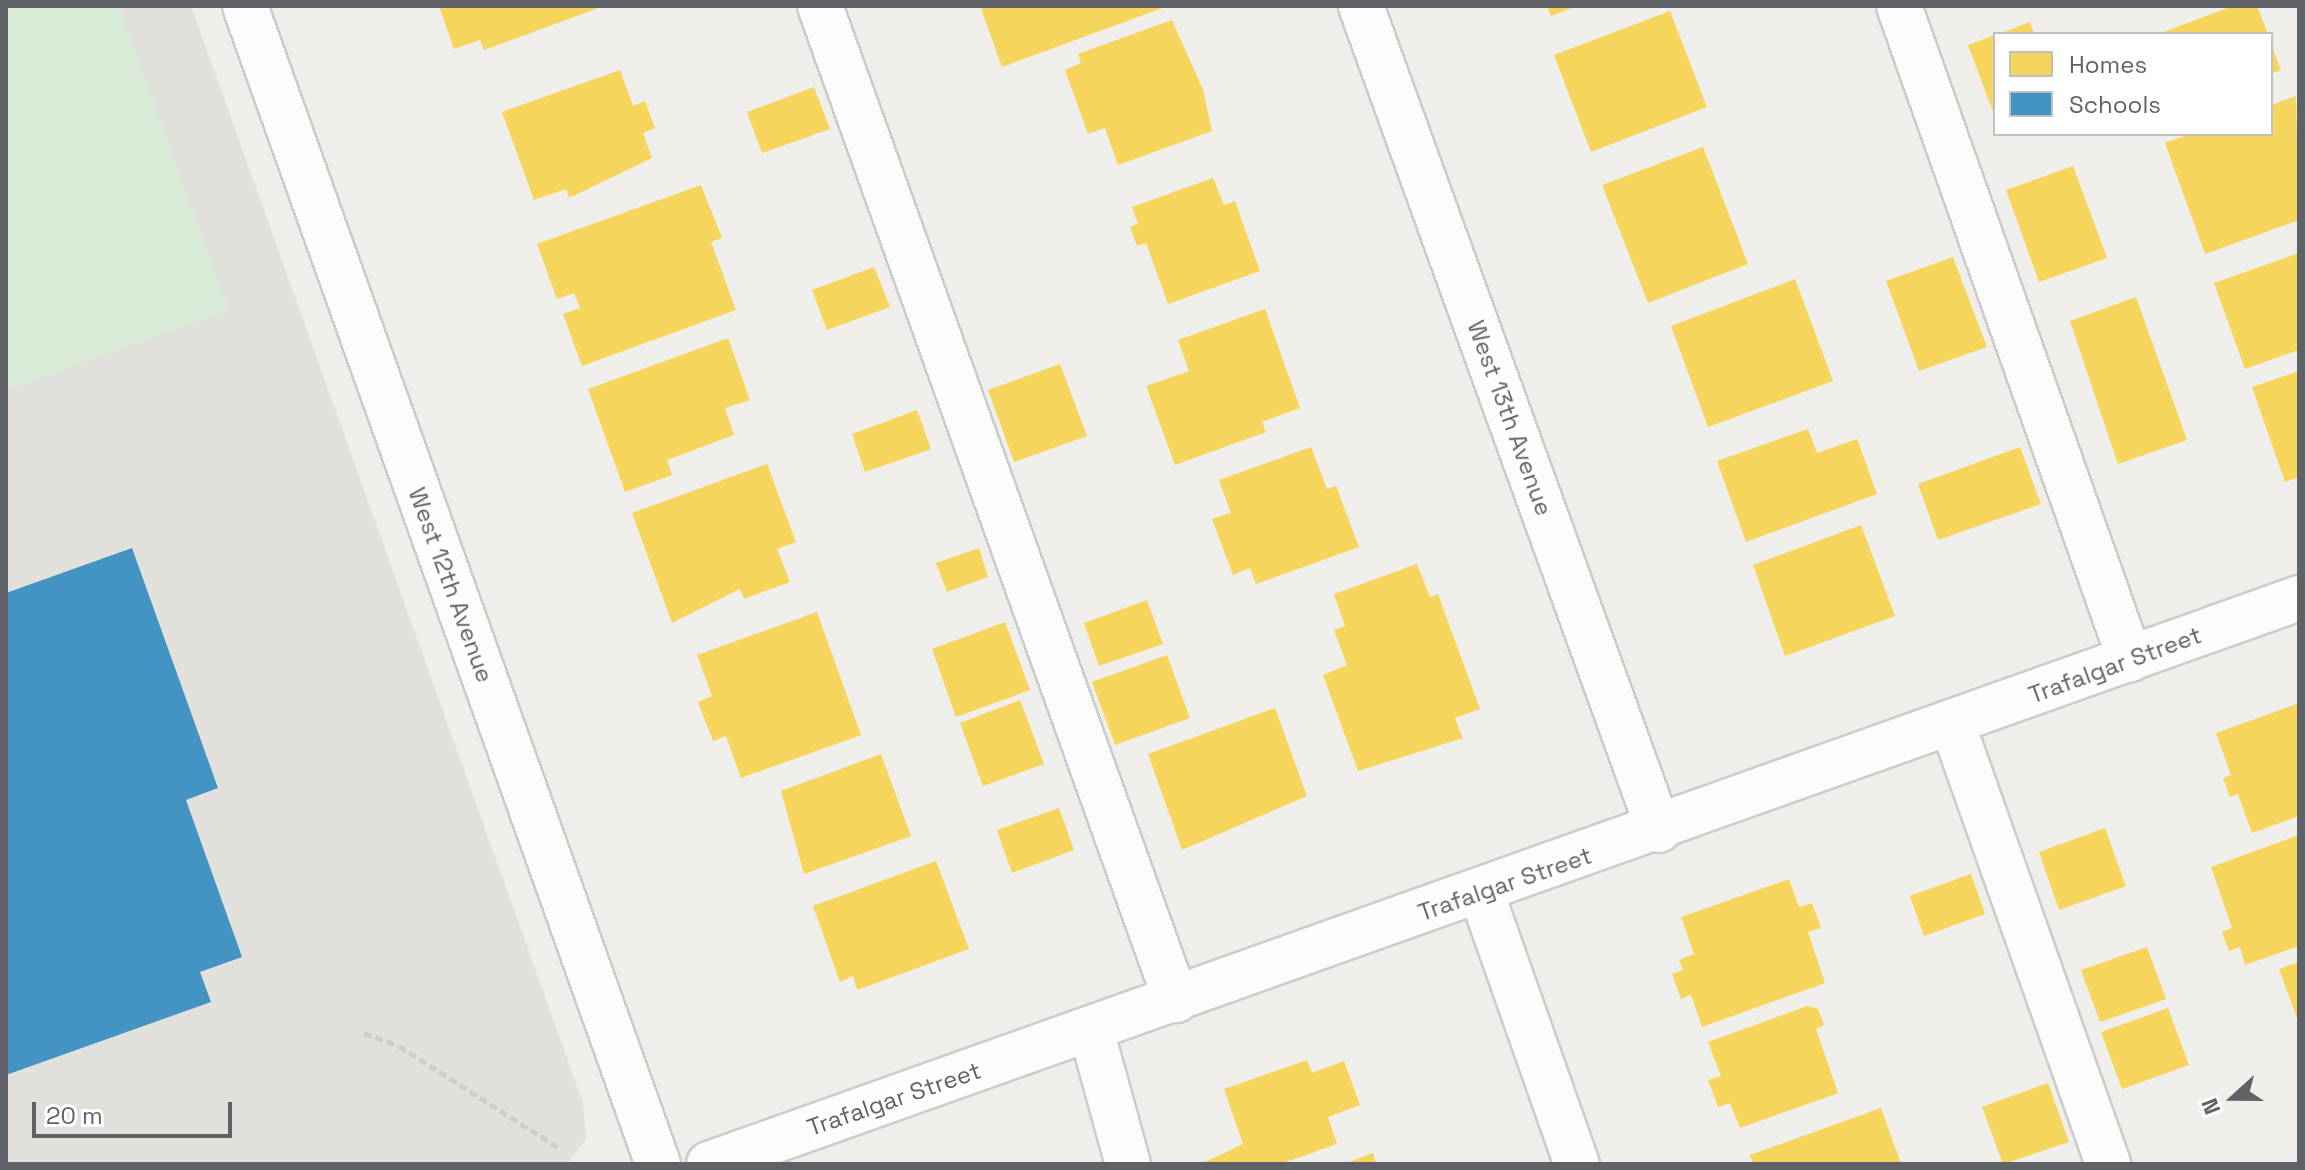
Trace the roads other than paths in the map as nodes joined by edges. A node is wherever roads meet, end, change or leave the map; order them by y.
1 (245, 6) edge
2 (820, 6) edge
3 (1361, 6) edge
4 (1899, 6) edge
5 (2299, 598) edge
6 (2130, 659) junction
7 (1952, 723) junction
8 (1659, 830) junction
9 (1481, 892) junction
10 (1176, 1000) junction
11 (1091, 1030) junction
12 (658, 1164) edge
13 (709, 1164) edge
14 (1128, 1164) edge
15 (1577, 1164) edge
16 (2108, 1164) edge

1 - 12 street, West 12th Avenue
2 - 10 street
3 - 8 street, West 13th Avenue
4 - 6 street
5 - 6 street, Trafalgar Street
6 - 7 street, Trafalgar Street
7 - 8 street, Trafalgar Street
7 - 16 street
8 - 9 street, Trafalgar Street
9 - 10 street, Trafalgar Street
9 - 15 street
10 - 11 street, Trafalgar Street
11 - 13 street, Trafalgar Street
11 - 14 street

